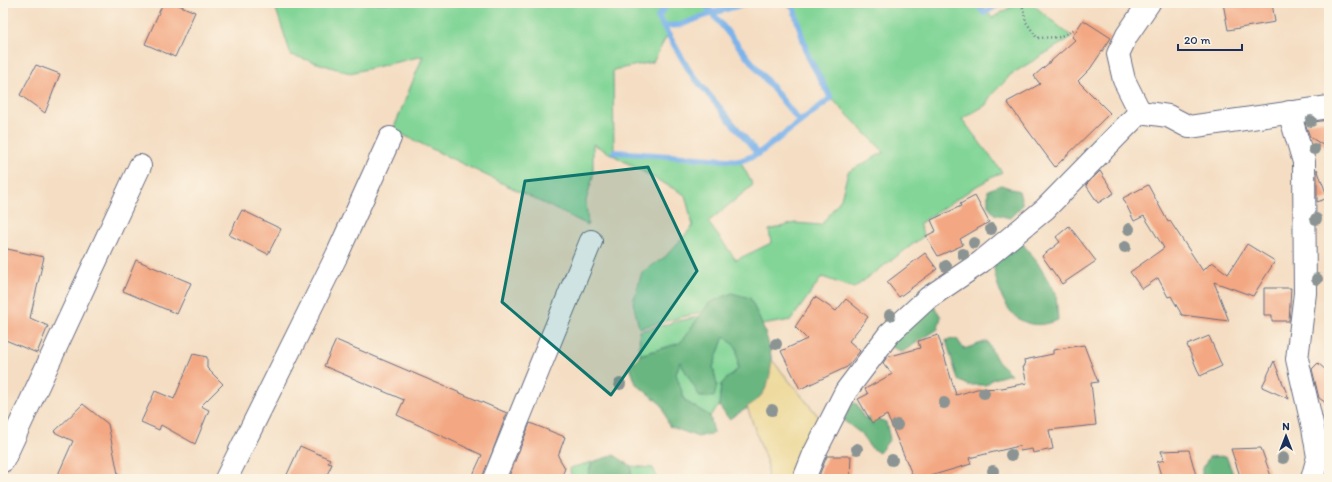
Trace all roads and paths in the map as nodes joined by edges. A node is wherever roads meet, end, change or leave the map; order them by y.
1 (1022, 3) edge
2 (1149, 3) edge
3 (1075, 29) dead end
4 (1329, 107) edge
5 (1140, 112) junction
6 (1289, 112) junction
7 (390, 138) dead end
8 (140, 166) dead end
9 (591, 242) dead end
10 (3, 461) edge
11 (226, 479) edge
12 (494, 479) edge
13 (804, 479) edge
14 (1312, 479) edge

1 - 3 path
2 - 5 street
4 - 6 street
5 - 6 street
5 - 13 street
6 - 14 street
7 - 11 street
8 - 10 street
9 - 12 street

